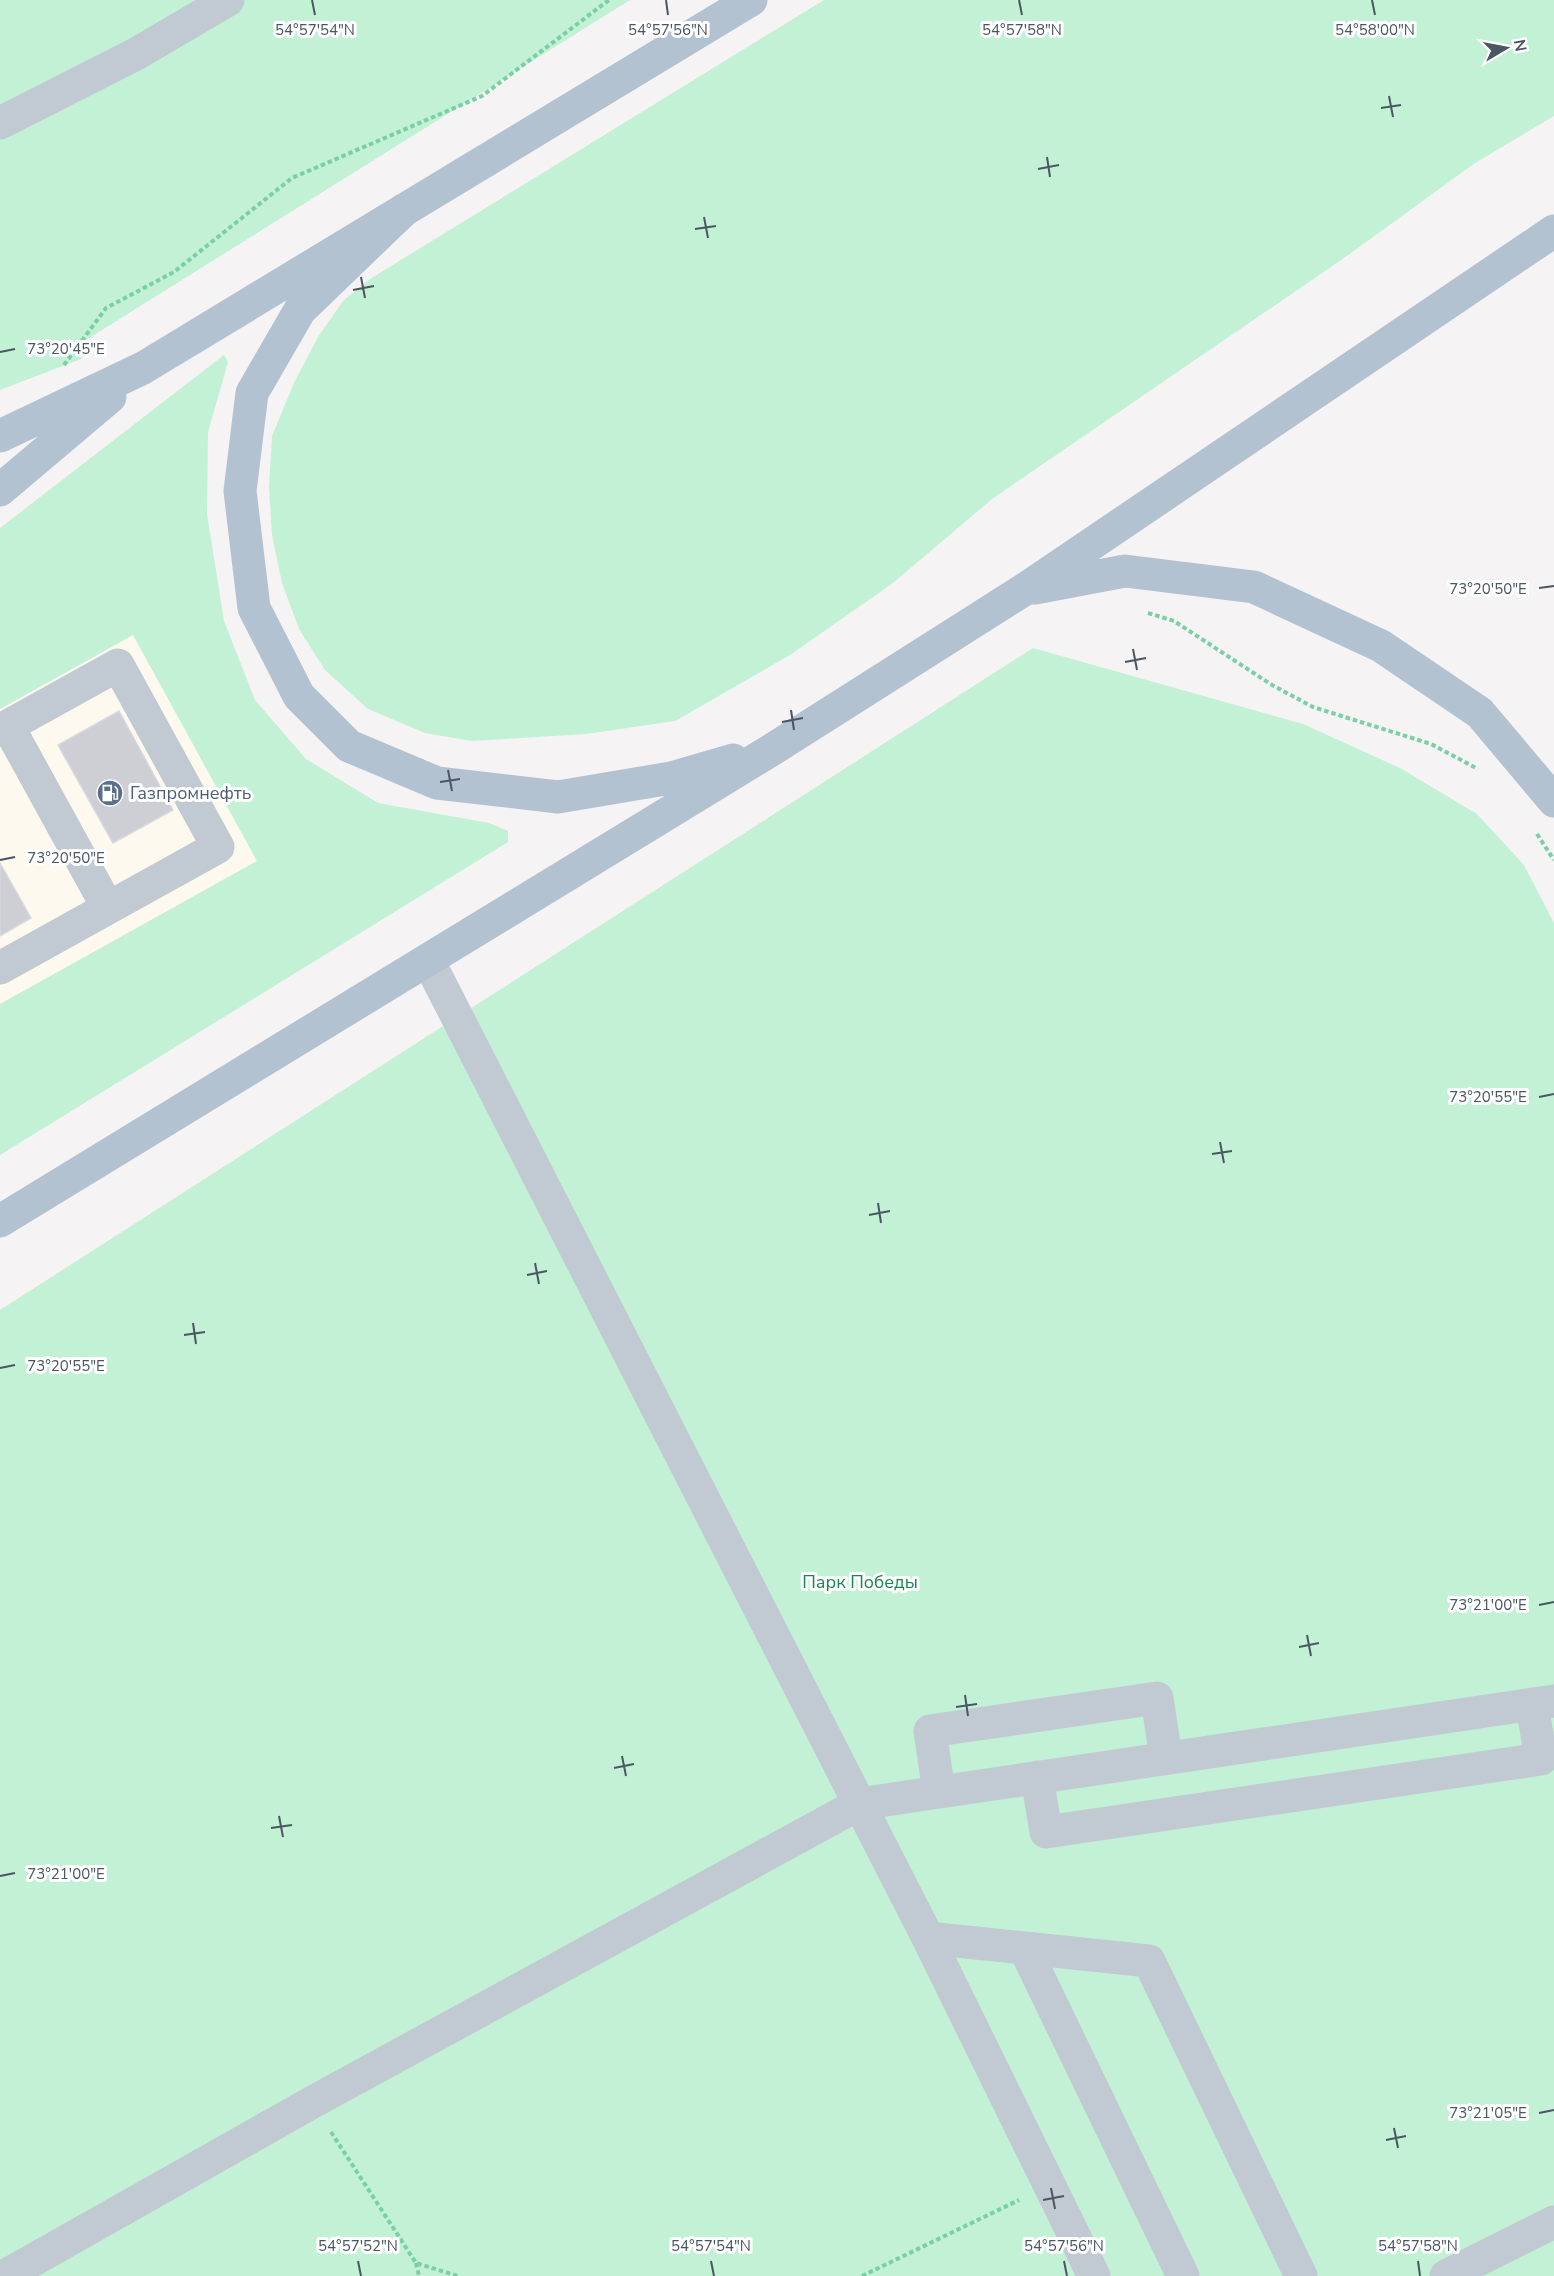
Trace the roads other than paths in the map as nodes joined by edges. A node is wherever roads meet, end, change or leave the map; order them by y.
1 (228, 0) edge
2 (751, 0) edge
3 (0, 123) edge
4 (405, 209) junction
5 (1554, 231) edge
6 (144, 369) junction
7 (0, 436) edge
8 (0, 490) edge
9 (1022, 591) junction
10 (4, 728) edge
11 (773, 749) junction
12 (1554, 801) edge
13 (108, 908) junction
14 (428, 960) junction
15 (0, 968) edge
16 (0, 1221) edge
17 (1543, 1703) edge
18 (1166, 1758) junction
19 (1037, 1777) junction
20 (939, 1792) junction
21 (859, 1804) junction
22 (928, 1938) junction
23 (1025, 1949) junction
24 (1554, 2222) edge
25 (5, 2276) edge
26 (1094, 2276) edge
27 (1183, 2276) edge
28 (1301, 2276) edge
29 (1446, 2276) edge

1 - 3 lane
2 - 4 main road
4 - 6 main road
4 - 11 main road
5 - 9 main road
6 - 7 main road
6 - 8 main road
9 - 11 main road
9 - 12 main road
10 - 13 lane
10 - 13 lane
11 - 14 main road
13 - 15 lane
14 - 16 main road
14 - 21 lane
17 - 18 lane
17 - 19 lane
18 - 19 lane
18 - 20 lane
19 - 20 lane
20 - 21 lane
21 - 22 lane
21 - 25 lane
22 - 23 lane
22 - 26 lane
23 - 27 lane
23 - 28 lane
24 - 29 lane

